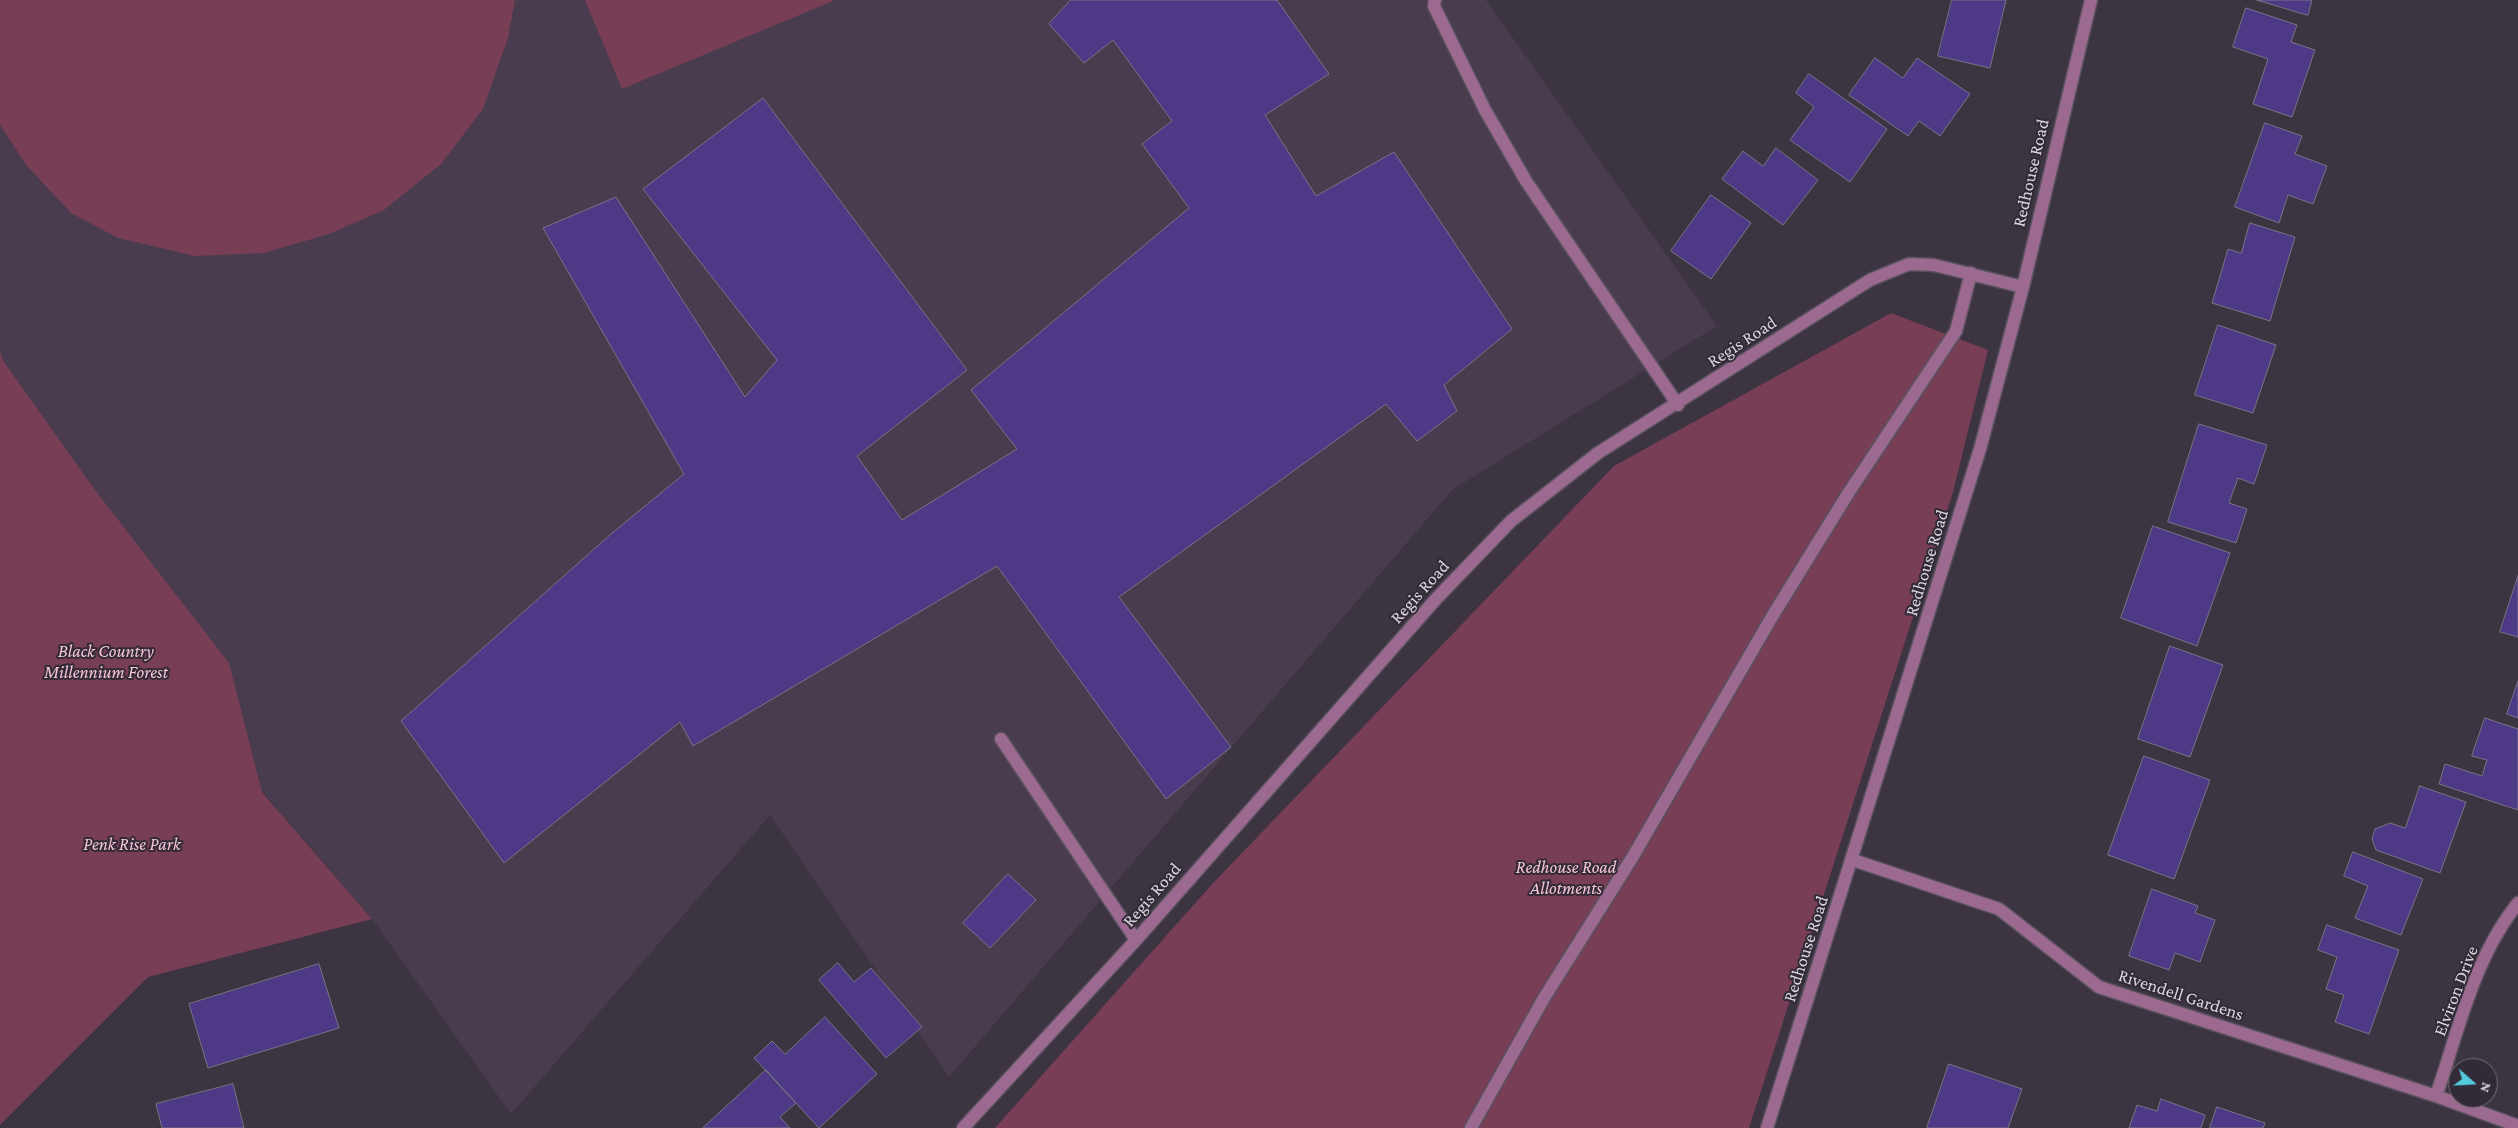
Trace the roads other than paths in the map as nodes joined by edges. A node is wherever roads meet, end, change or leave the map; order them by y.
1 (1435, 0) edge
2 (2091, 0) edge
3 (1971, 273) junction
4 (2023, 287) junction
5 (1678, 404) junction
6 (1001, 739) dead end
7 (1853, 860) junction
8 (2518, 903) edge
9 (1136, 940) junction
10 (2436, 1096) junction
11 (2518, 1126) edge
12 (963, 1128) edge
13 (1471, 1128) edge
14 (1767, 1128) edge

1 - 5 street
2 - 4 street, Redhouse Road
3 - 4 street, Regis Road
3 - 5 street, Regis Road
3 - 13 street
4 - 7 street, Redhouse Road
5 - 9 street, Regis Road
6 - 9 street
7 - 10 street, Rivendell Gardens
7 - 14 street, Redhouse Road
8 - 10 street, Elviron Drive
9 - 12 street, Regis Road
10 - 11 street, Rivendell Gardens

